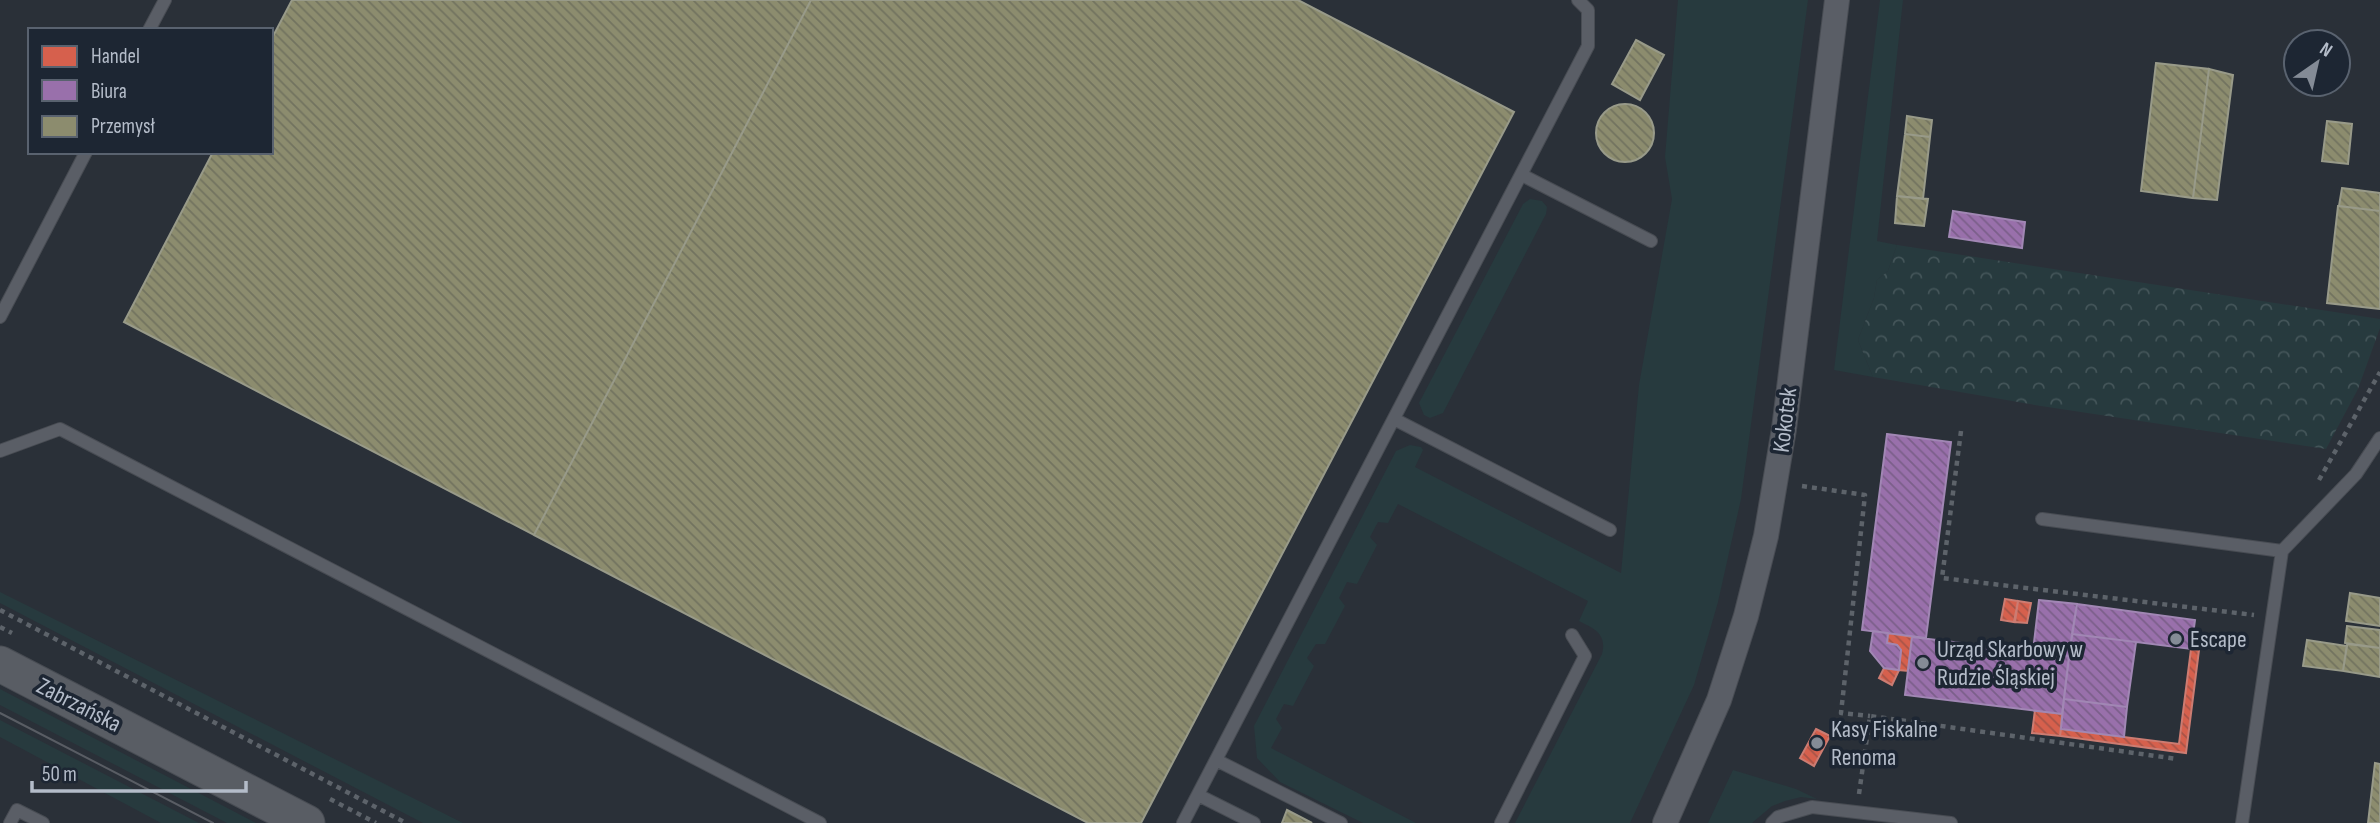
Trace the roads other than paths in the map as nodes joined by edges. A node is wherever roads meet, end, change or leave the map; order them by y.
1 (165, 0) edge
2 (1578, 0) edge
3 (1837, 0) edge
4 (150, 28) edge
5 (85, 154) edge
6 (1522, 175) junction
7 (1651, 241) dead end
8 (0, 317) edge
9 (1394, 419) junction
10 (2380, 438) edge
11 (0, 451) edge
12 (2042, 519) dead end
13 (1609, 530) dead end
14 (2282, 551) junction
15 (1572, 635) dead end
16 (0, 664) edge
17 (1216, 760) junction
18 (1198, 795) junction
19 (10, 823) edge
20 (43, 823) edge
21 (307, 823) edge
22 (820, 823) edge
23 (1183, 823) edge
24 (1254, 823) edge
25 (1341, 823) edge
26 (1501, 823) edge
27 (1665, 823) edge
28 (1772, 823) edge
29 (1951, 823) edge
30 (2242, 823) edge

1 - 4 lane
2 - 6 lane
3 - 27 street, Kokotek
5 - 8 lane
6 - 7 lane
6 - 9 lane
9 - 13 lane
9 - 17 lane
10 - 14 lane
11 - 22 lane
12 - 14 lane
14 - 30 lane
15 - 26 lane
16 - 21 main road, Zabrzańska
17 - 18 lane
17 - 25 lane
18 - 23 lane
18 - 24 lane
19 - 20 lane
28 - 29 lane

